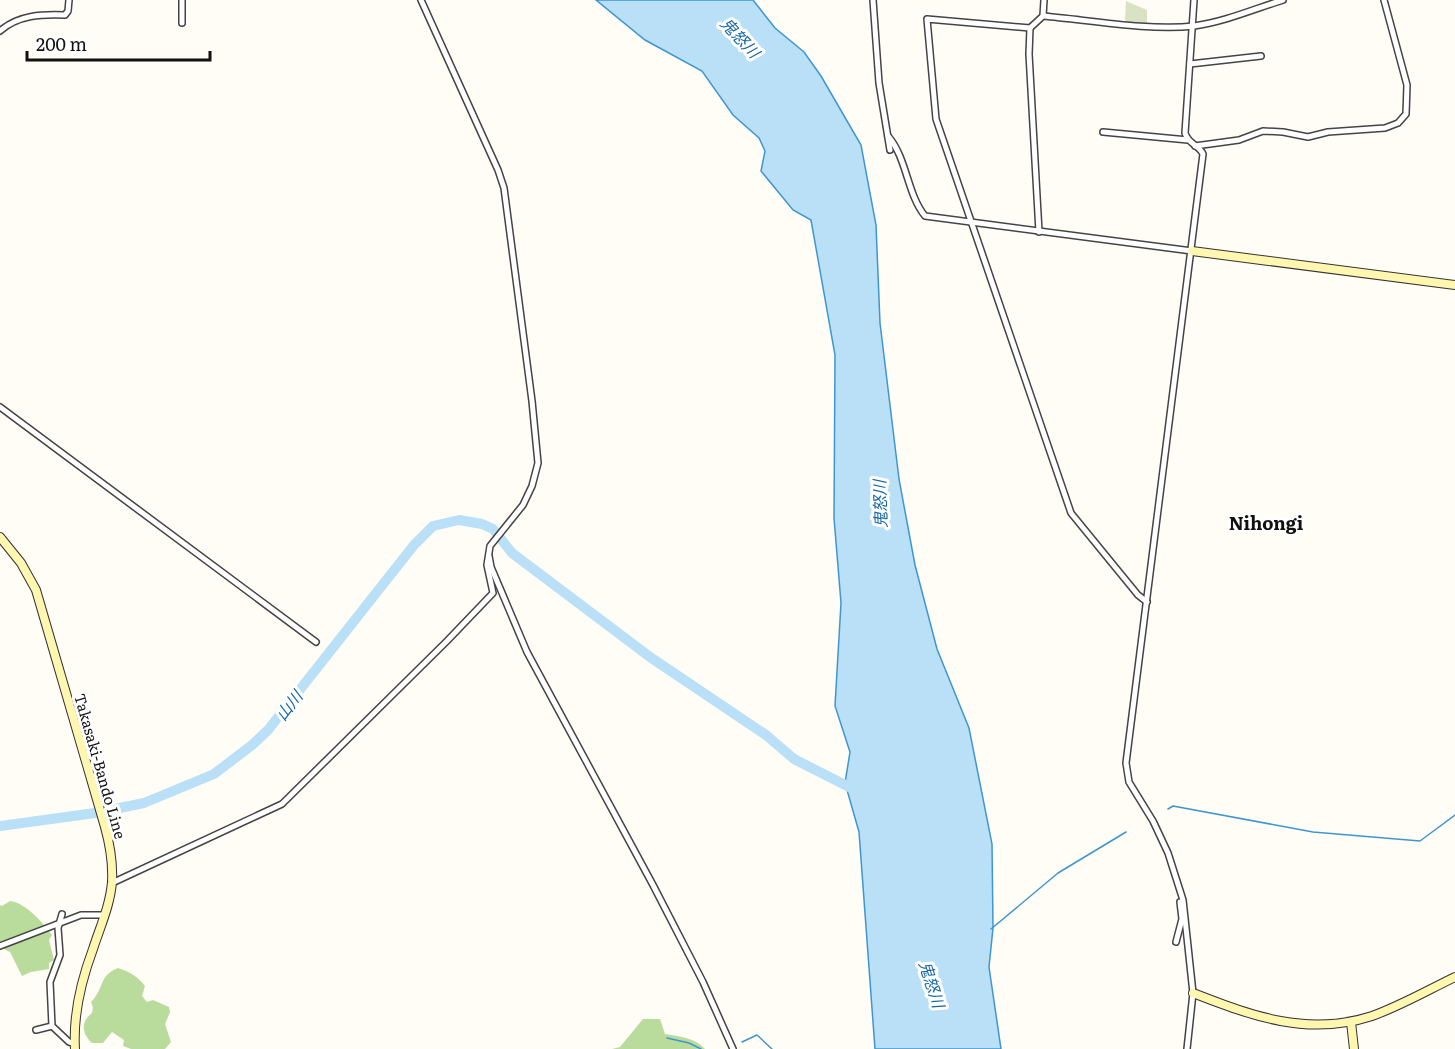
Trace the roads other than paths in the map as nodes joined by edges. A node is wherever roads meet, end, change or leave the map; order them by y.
1 (69, 0) edge
2 (182, 0) edge
3 (421, 0) edge
4 (873, 0) edge
5 (1044, 0) edge
6 (1194, 0) edge
7 (1283, 0) edge
8 (1384, 0) edge
9 (1043, 16) junction
10 (182, 24) dead end
11 (1193, 26) junction
12 (1030, 28) junction
13 (0, 31) edge
14 (1261, 56) dead end
15 (1190, 64) junction
16 (1103, 132) dead end
17 (888, 136) junction
18 (1188, 141) junction
19 (1195, 146) junction
20 (890, 150) dead end
21 (973, 223) junction
22 (1039, 232) junction
23 (1192, 251) junction
24 (1455, 285) edge
25 (0, 407) edge
26 (0, 537) edge
27 (489, 555) junction
28 (1147, 602) junction
29 (316, 642) dead end
30 (112, 882) junction
31 (1179, 885) junction
32 (62, 914) dead end
33 (105, 915) junction
34 (59, 923) junction
35 (1176, 942) dead end
36 (0, 946) edge
37 (1455, 976) edge
38 (1193, 993) junction
39 (1351, 1022) junction
40 (52, 1026) junction
41 (36, 1030) dead end
42 (75, 1046) edge
43 (733, 1049) edge
44 (1187, 1049) edge
45 (1354, 1049) edge

1 - 13 street
2 - 10 street
3 - 27 street
4 - 17 street
5 - 9 street
6 - 11 street
7 - 11 street
8 - 19 street
9 - 11 street
9 - 12 street
11 - 15 street
12 - 21 street
12 - 22 street
14 - 15 street
15 - 18 street
16 - 18 street
17 - 20 street
17 - 21 street
18 - 19 street
19 - 23 street
21 - 22 street
21 - 28 street
22 - 23 street
23 - 24 street
23 - 28 street
25 - 29 street
26 - 30 street, Takasaki-Bando Line
27 - 30 street
27 - 43 street
28 - 31 street
30 - 33 street, Takasaki-Bando Line
31 - 35 street
31 - 38 street
32 - 34 street
33 - 34 street
33 - 42 street, Takasaki-Bando Line
34 - 36 street
34 - 40 street
37 - 39 street
38 - 39 street
38 - 44 street
39 - 45 street
40 - 41 street
40 - 42 street

